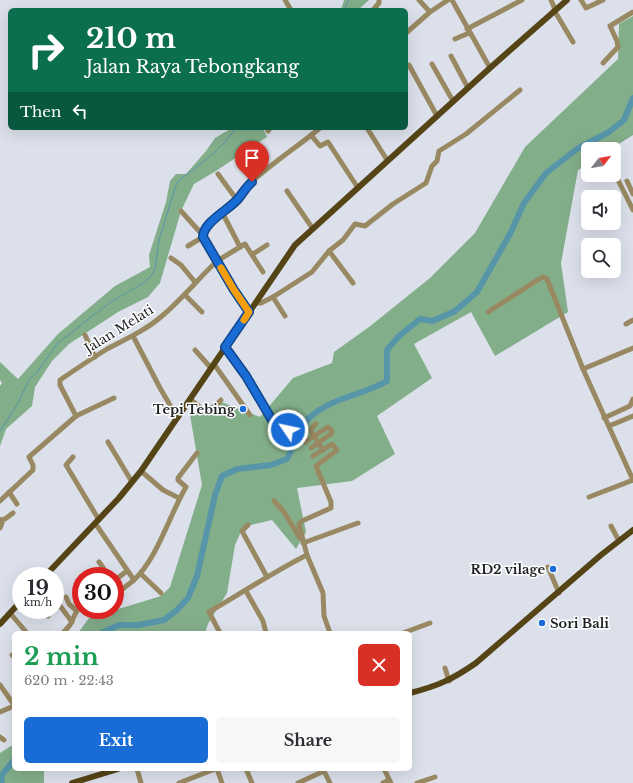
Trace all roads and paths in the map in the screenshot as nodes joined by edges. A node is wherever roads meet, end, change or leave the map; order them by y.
1 (419, 0) edge
2 (448, 0) edge
3 (452, 0) edge
4 (522, 0) edge
5 (551, 0) edge
6 (567, 0) edge
7 (581, 0) edge
8 (603, 0) edge
9 (554, 10) junction
10 (430, 12) junction
11 (633, 12) edge
12 (408, 31) edge
13 (468, 31) junction
14 (455, 39) dead end
15 (573, 42) dead end
16 (451, 56) dead end
17 (603, 63) dead end
18 (432, 64) dead end
19 (409, 65) dead end
20 (490, 68) junction
21 (468, 88) junction
22 (520, 90) dead end
23 (453, 101) junction
24 (437, 116) junction
25 (317, 130) edge
26 (368, 130) edge
27 (311, 135) junction
28 (387, 160) junction
29 (218, 174) dead end
30 (627, 181) dead end
31 (619, 182) edge
32 (358, 188) junction
33 (287, 191) dead end
34 (633, 194) edge
35 (238, 200) junction
36 (632, 203) edge
37 (633, 210) edge
38 (181, 211) dead end
39 (222, 212) junction
40 (313, 229) junction
41 (203, 235) junction
42 (266, 245) dead end
43 (188, 246) dead end
44 (240, 247) junction
45 (329, 251) junction
46 (252, 254) junction
47 (171, 258) dead end
48 (217, 261) junction
49 (262, 272) dead end
50 (195, 282) junction
51 (353, 283) dead end
52 (185, 295) junction
53 (273, 297) junction
54 (255, 303) junction
55 (202, 312) dead end
56 (249, 312) junction
57 (488, 312) dead end
58 (285, 316) dead end
59 (633, 320) edge
60 (626, 324) dead end
61 (84, 335) dead end
62 (133, 336) junction
63 (225, 347) junction
64 (633, 348) edge
65 (196, 350) dead end
66 (95, 356) junction
67 (213, 366) junction
68 (583, 369) junction
69 (114, 398) dead end
70 (190, 399) junction
71 (221, 400) dead end
72 (632, 400) edge
73 (285, 411) dead end
74 (250, 415) dead end
75 (76, 416) junction
76 (633, 416) edge
77 (177, 417) junction
78 (604, 418) junction
79 (278, 424) junction
80 (316, 424) dead end
81 (609, 426) junction
82 (288, 430) dead end
83 (314, 436) junction
84 (108, 442) dead end
85 (305, 442) dead end
86 (319, 443) junction
87 (311, 448) dead end
88 (323, 450) junction
89 (197, 453) dead end
90 (313, 456) dead end
91 (73, 457) dead end
92 (141, 471) junction
93 (633, 480) edge
94 (132, 482) junction
95 (9, 492) junction
96 (589, 497) dead end
97 (179, 498) junction
98 (0, 501) edge
99 (274, 501) dead end
100 (17, 504) dead end
101 (13, 513) dead end
102 (0, 520) edge
103 (97, 522) junction
104 (358, 523) dead end
105 (248, 525) dead end
106 (611, 526) dead end
107 (0, 528) edge
108 (633, 530) edge
109 (619, 540) junction
110 (303, 542) junction
111 (307, 555) junction
112 (99, 562) dead end
113 (54, 567) edge
114 (103, 567) edge
115 (548, 567) dead end
116 (127, 571) junction
117 (124, 573) edge
118 (140, 574) junction
119 (267, 576) junction
120 (134, 580) junction
121 (124, 588) edge
122 (246, 591) junction
123 (161, 593) dead end
124 (559, 593) junction
125 (66, 597) dead end
126 (72, 607) edge
127 (64, 611) edge
128 (10, 613) joint
129 (73, 619) edge
130 (72, 622) junction
131 (430, 623) dead end
132 (0, 624) edge
133 (25, 631) edge
134 (65, 631) edge
135 (219, 631) edge
136 (266, 631) edge
137 (329, 631) edge
138 (408, 631) edge
139 (445, 668) dead end
140 (449, 680) junction
141 (0, 685) edge
142 (412, 692) edge
143 (12, 703) edge
144 (12, 707) edge
145 (0, 712) edge
146 (111, 771) edge
147 (138, 771) edge
148 (211, 771) edge
149 (217, 771) edge
150 (247, 771) edge
151 (323, 771) edge
152 (325, 771) edge
153 (385, 771) edge
154 (436, 777) dead end
155 (390, 781) edge
156 (72, 783) edge
157 (141, 783) edge
158 (179, 783) edge
159 (222, 783) edge
160 (252, 783) edge
161 (298, 783) edge
162 (330, 783) edge
163 (383, 783) edge
164 (417, 783) edge

1 - 10 street
2 - 10 street
3 - 13 street
4 - 13 street
5 - 9 street
6 - 9 main road
7 - 8 street
9 - 15 street
9 - 20 main road
10 - 12 street
11 - 17 street
13 - 14 street
13 - 20 street
16 - 21 street
18 - 23 street
19 - 24 street
20 - 21 main road
21 - 23 main road
22 - 45 street
23 - 24 main road
24 - 28 main road
25 - 27 street
26 - 28 street
27 - 32 street
27 - 35 street
28 - 32 main road
29 - 35 street
30 - 34 street
31 - 36 street
32 - 40 main road
33 - 40 street
35 - 39 street
36 - 37 street
38 - 41 street
39 - 41 street
39 - 44 street
40 - 54 main road
41 - 43 street
41 - 48 street
42 - 46 street
44 - 46 street
44 - 48 street, Jalan Melati
45 - 51 street
45 - 53 street
46 - 49 street
47 - 50 street
48 - 50 street, Jalan Melati
48 - 56 street
50 - 52 street, Jalan Melati
52 - 55 street
52 - 62 street, Jalan Melati
53 - 54 street
53 - 58 street
54 - 56 main road
56 - 63 main road
57 - 68 street
59 - 60 street
61 - 66 street
62 - 66 street, Jalan Melati
62 - 77 street
63 - 67 main road
63 - 79 street
64 - 68 street
65 - 67 street
66 - 75 street, Jalan Melati
67 - 70 main road
67 - 74 street
68 - 78 street
69 - 75 street
70 - 71 street
70 - 77 main road
72 - 78 street
73 - 79 street
75 - 95 street
76 - 81 street
77 - 92 main road
78 - 81 street
79 - 82 street
80 - 83 street
81 - 93 street
83 - 85 street
83 - 86 street
83 - 86 street
84 - 94 street
86 - 87 street
86 - 88 street
88 - 90 street
88 - 110 street
89 - 97 street
91 - 103 street
92 - 94 main road
92 - 97 street
93 - 96 street
94 - 103 main road
95 - 98 street
95 - 100 street
97 - 118 street
99 - 110 street
101 - 102 street
102 - 107 street
103 - 113 main road
103 - 116 street
104 - 110 street
105 - 119 street
106 - 109 street
108 - 109 main road
109 - 124 main road
110 - 111 street
111 - 119 street
111 - 137 street
112 - 114 street
115 - 124 street
116 - 117 street
116 - 120 street
118 - 120 street
118 - 123 street
119 - 122 street
120 - 121 street
122 - 135 street
122 - 136 street
124 - 140 main road
125 - 126 street
127 - 130 street
128 - 132 main road
128 - 133 street
129 - 130 street
130 - 134 street
131 - 138 street
139 - 140 street
140 - 142 main road
141 - 143 street
144 - 145 street
146 - 156 main road
147 - 157 street
148 - 158 street
149 - 159 street
150 - 160 street
151 - 161 street
152 - 162 street
153 - 155 street
154 - 164 street
155 - 163 street

